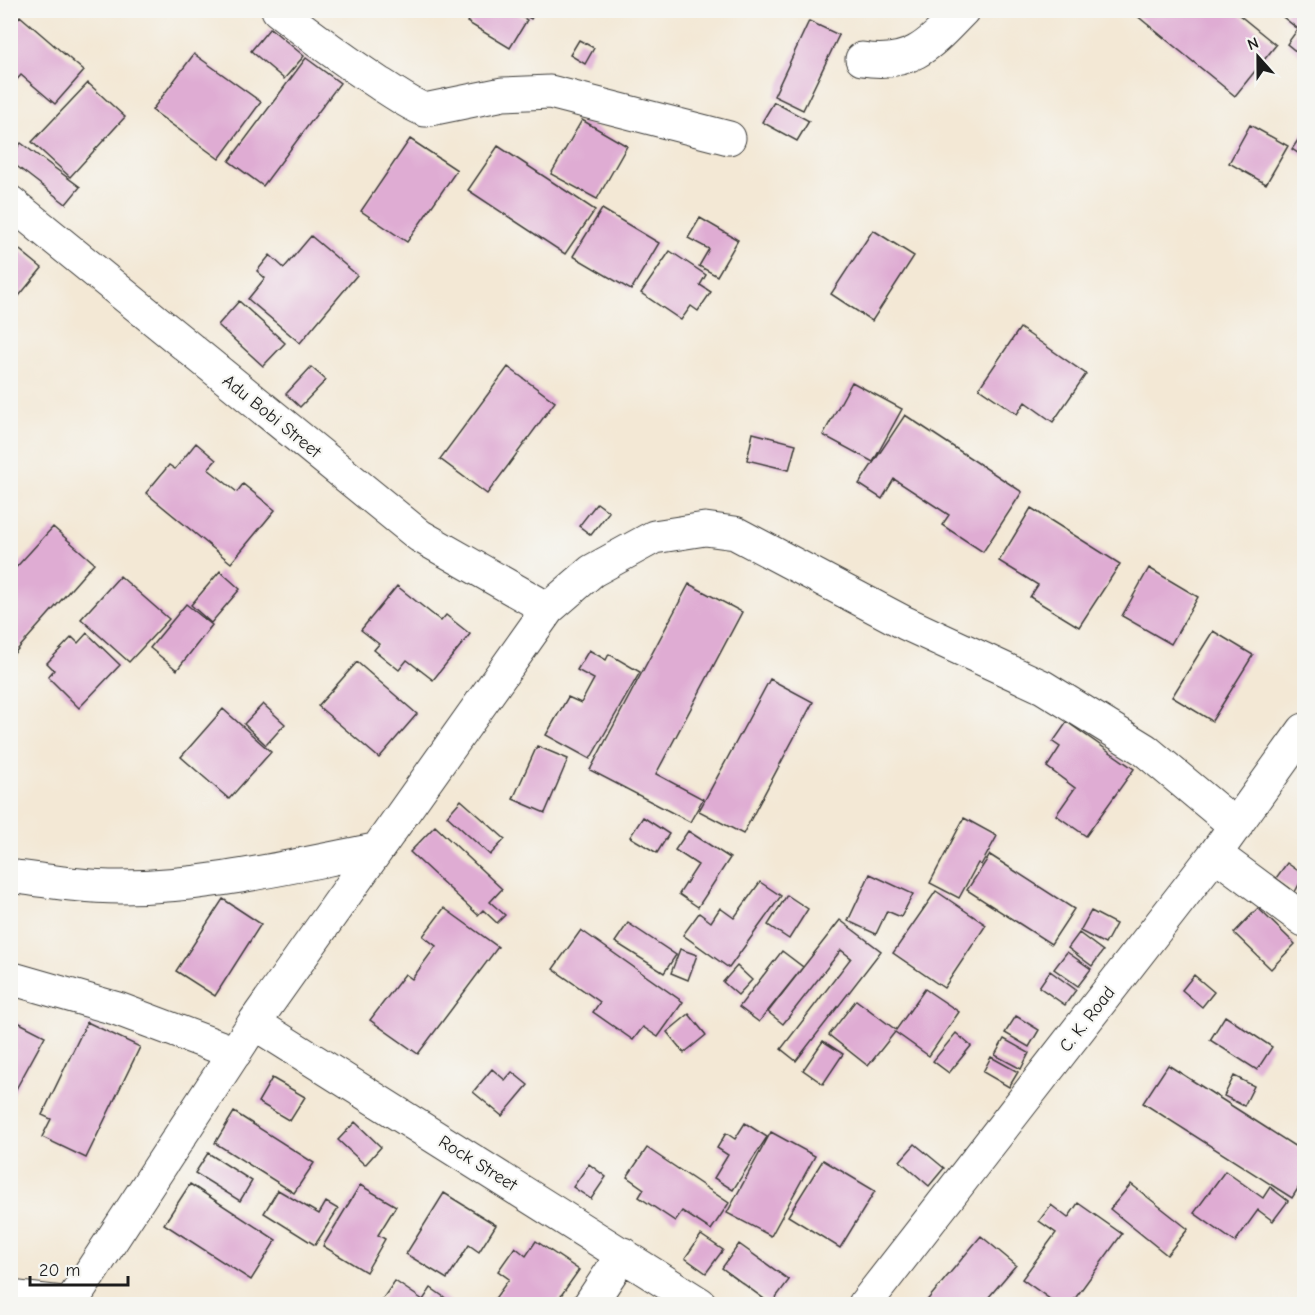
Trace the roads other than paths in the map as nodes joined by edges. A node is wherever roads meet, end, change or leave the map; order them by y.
1 (278, 10) edge
2 (963, 10) edge
3 (862, 59) dead end
4 (729, 138) dead end
5 (10, 202) edge
6 (548, 609) junction
7 (1305, 730) edge
8 (1236, 826) junction
9 (375, 850) junction
10 (1215, 854) junction
11 (10, 876) edge
12 (1305, 920) edge
13 (10, 978) edge
14 (254, 1023) junction
15 (235, 1053) junction
16 (623, 1254) junction
17 (10, 1297) edge
18 (71, 1304) edge
19 (590, 1305) edge
20 (700, 1305) edge
21 (865, 1305) edge

1 - 4 street
2 - 3 street
5 - 6 street, Adu Bobi Street
6 - 8 street
6 - 9 street
7 - 8 street, C. K. Road
8 - 10 street, C. K. Road
9 - 11 street
9 - 14 street
10 - 12 street
10 - 21 street, C. K. Road
13 - 15 street
14 - 15 street
14 - 16 street, Rock Street
15 - 18 street
16 - 19 street
16 - 20 street, Rock Street
17 - 18 street

